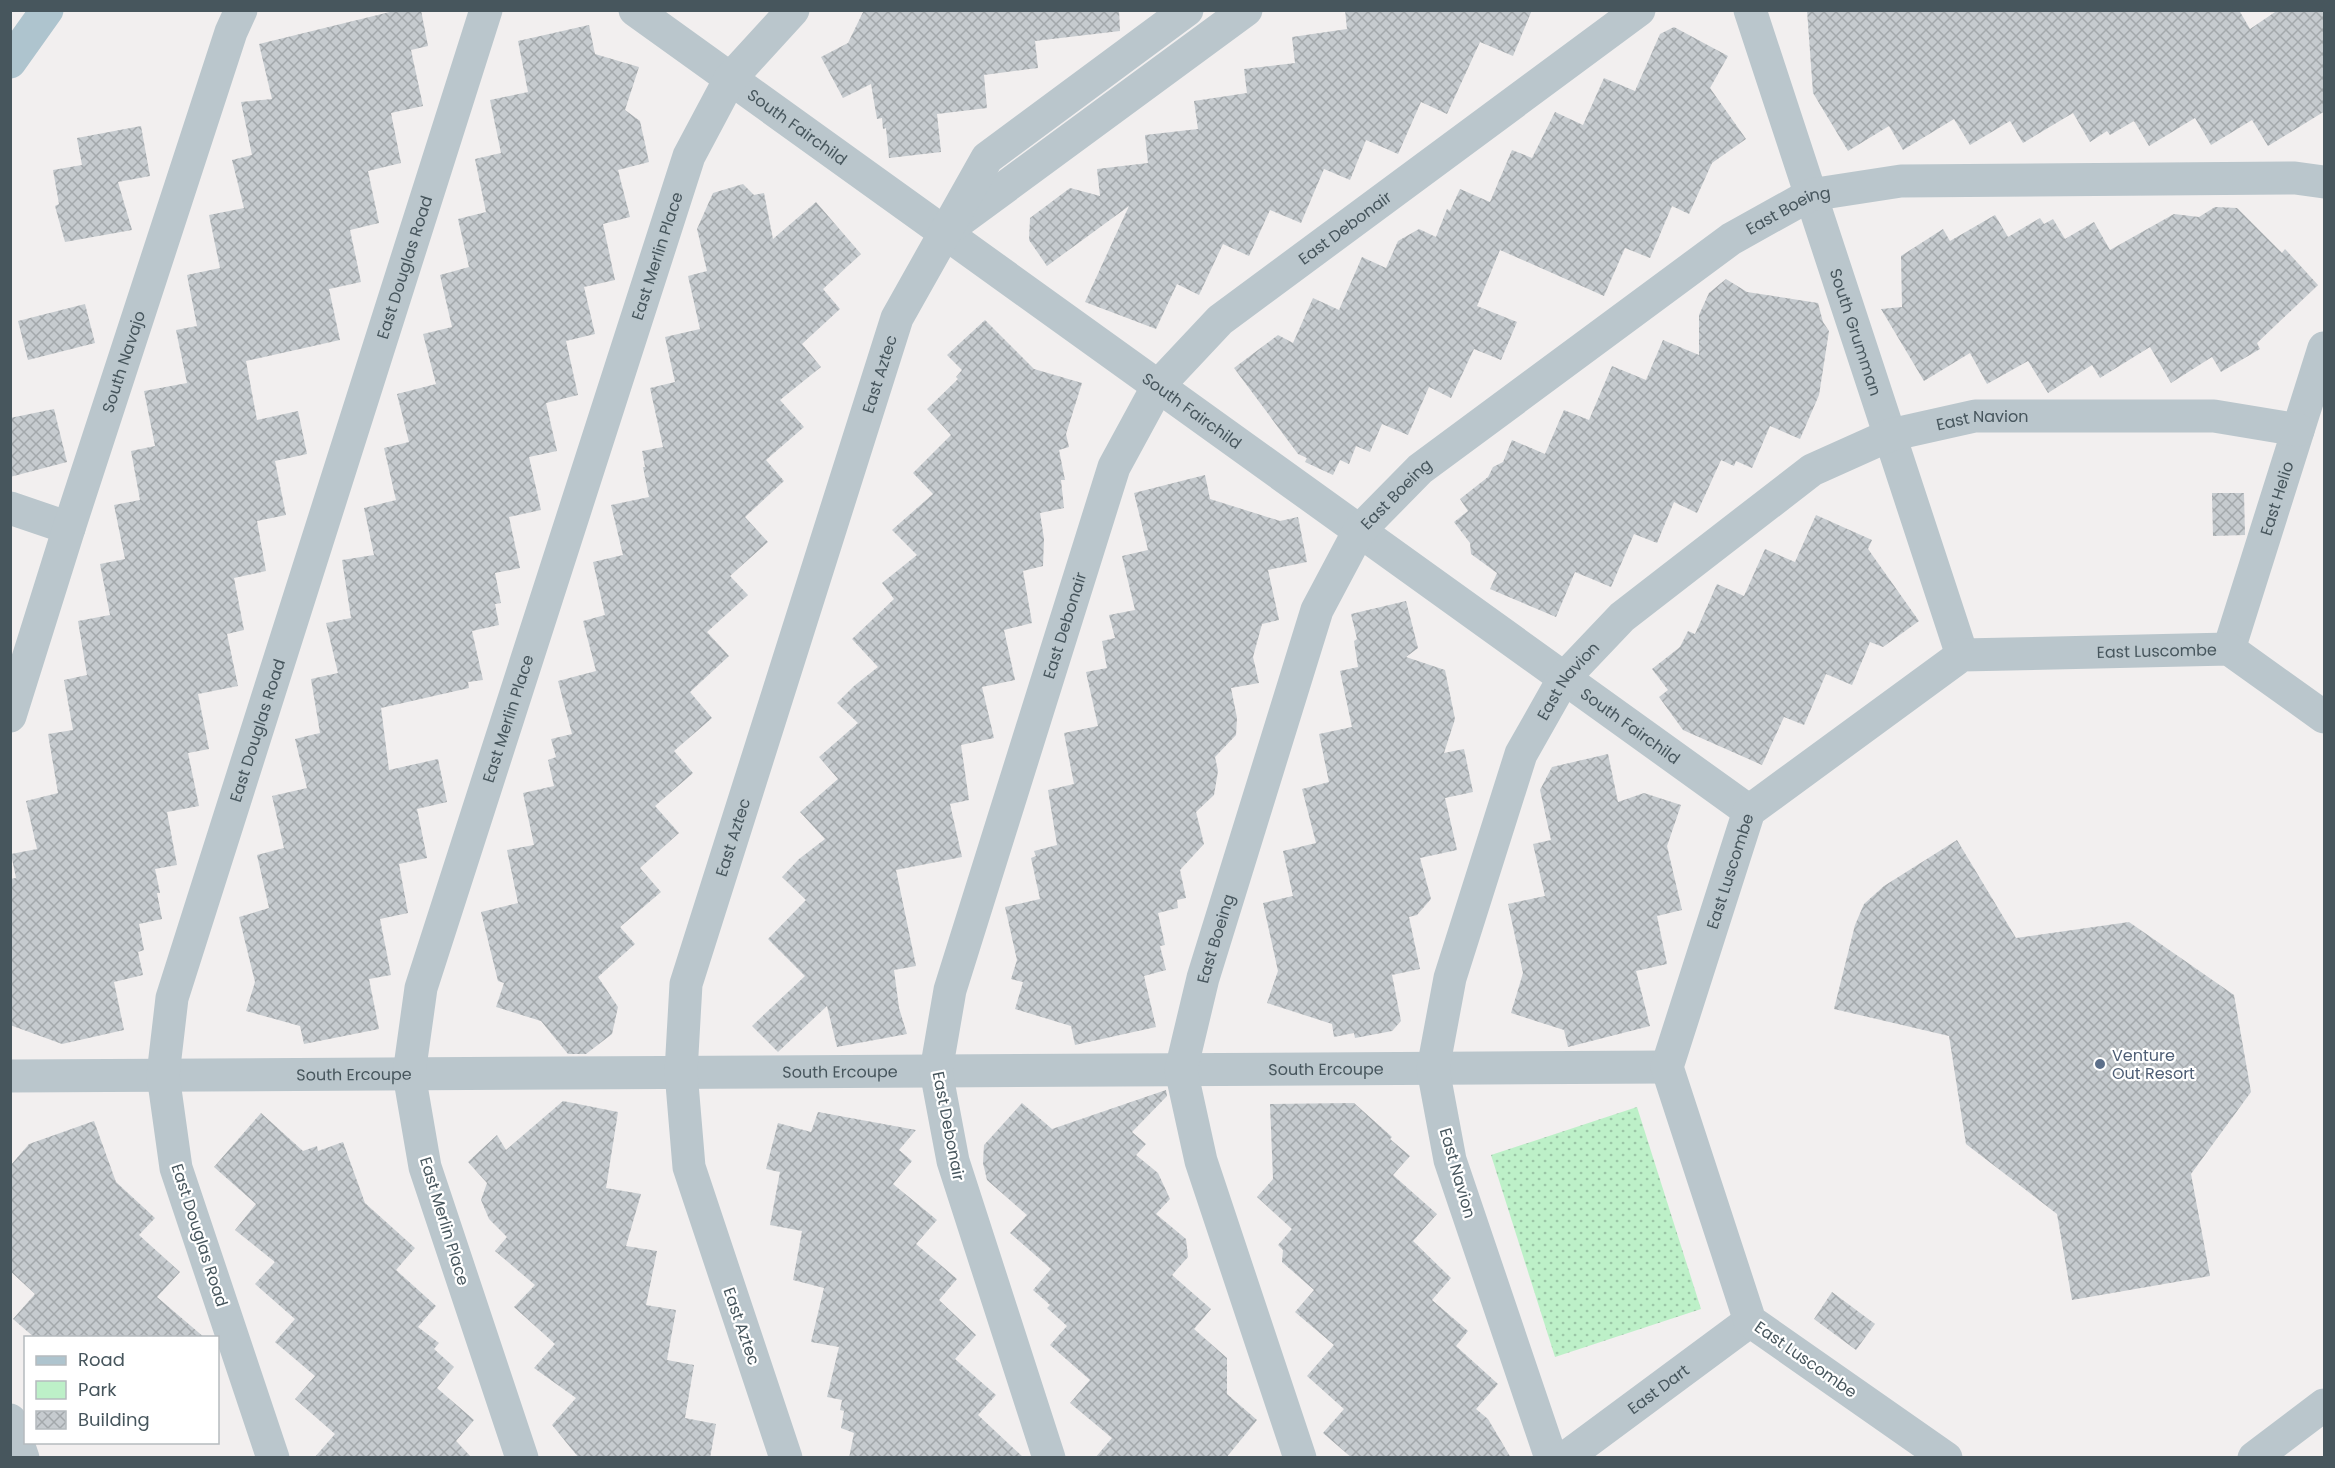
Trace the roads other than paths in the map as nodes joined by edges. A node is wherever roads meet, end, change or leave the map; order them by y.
1 (47, 10) edge
2 (241, 10) edge
3 (486, 10) edge
4 (635, 10) edge
5 (793, 10) edge
6 (1187, 10) edge
7 (1246, 10) edge
8 (1639, 10) edge
9 (1750, 10) edge
10 (10, 62) edge
11 (730, 79) junction
12 (2325, 182) edge
13 (1810, 195) junction
14 (944, 232) junction
15 (2325, 348) edge
16 (1158, 386) junction
17 (2298, 430) junction
18 (1890, 435) junction
19 (10, 508) edge
20 (69, 528) junction
21 (1359, 531) junction
22 (2229, 648) junction
23 (1962, 655) junction
24 (1564, 678) junction
25 (10, 716) edge
26 (2325, 717) edge
27 (1749, 811) junction
28 (1667, 1067) junction
29 (1433, 1069) junction
30 (1181, 1070) junction
31 (936, 1071) junction
32 (681, 1072) junction
33 (409, 1074) junction
34 (163, 1075) junction
35 (10, 1076) edge
36 (1750, 1321) junction
37 (2325, 1405) edge
38 (10, 1420) edge
39 (23, 1458) edge
40 (273, 1458) edge
41 (522, 1458) edge
42 (786, 1458) edge
43 (1049, 1458) edge
44 (1300, 1458) edge
45 (1551, 1458) edge
46 (1565, 1458) edge
47 (1946, 1458) edge
48 (2254, 1458) edge

1 - 10 main road
2 - 20 lane, South Navajo
3 - 34 lane, East Douglas Road
4 - 11 lane, South Fairchild
5 - 11 lane, East Merlin Place
6 - 14 lane, East Aztec
7 - 14 lane, East Aztec
8 - 16 lane, East Debonair
9 - 13 lane, South Grumman
11 - 14 lane, South Fairchild
11 - 33 lane, East Merlin Place
12 - 13 lane, East Boeing
13 - 18 lane, South Grumman
13 - 21 lane, East Boeing
14 - 16 lane, South Fairchild
14 - 32 lane, East Aztec
15 - 17 lane, East Helio
16 - 21 lane, South Fairchild
16 - 31 lane, East Debonair
17 - 18 lane, East Navion
17 - 22 lane, East Helio
18 - 23 lane, South Grumman
18 - 24 lane, East Navion
19 - 20 lane
20 - 25 lane, South Navajo
21 - 24 lane, South Fairchild
21 - 30 lane, East Boeing
22 - 23 lane, East Luscombe
22 - 26 lane, East Luscombe
23 - 27 lane, East Luscombe
24 - 27 lane, South Fairchild
24 - 29 lane, East Navion
27 - 28 lane, East Luscombe
28 - 29 lane, South Ercoupe
28 - 36 lane, East Luscombe
29 - 30 lane, South Ercoupe
29 - 45 lane, East Navion
30 - 31 lane, South Ercoupe
30 - 44 lane, East Boeing
31 - 32 lane, South Ercoupe
31 - 43 lane, East Debonair
32 - 33 lane, South Ercoupe
32 - 42 lane, East Aztec
33 - 34 lane, South Ercoupe
33 - 41 lane, East Merlin Place
34 - 35 lane, South Ercoupe
34 - 40 lane, East Douglas Road
36 - 46 lane, East Dart
36 - 47 lane, East Luscombe
37 - 48 lane
38 - 39 lane

